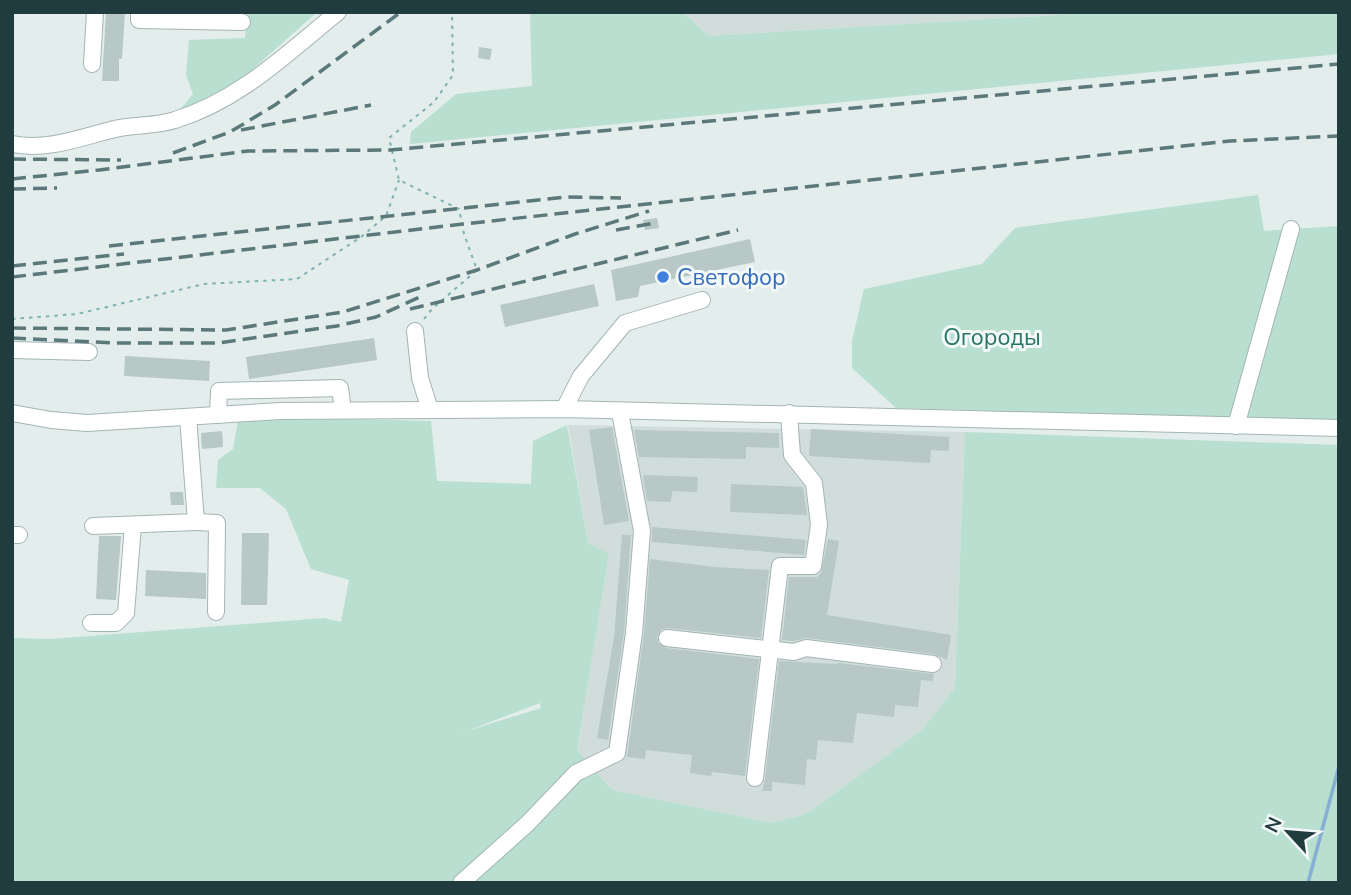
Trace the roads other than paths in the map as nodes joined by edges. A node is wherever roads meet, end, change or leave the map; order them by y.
1 (94, 12) edge
2 (139, 12) edge
3 (338, 12) edge
4 (242, 22) dead end
5 (92, 64) dead end
6 (12, 144) edge
7 (1291, 229) dead end
8 (702, 300) dead end
9 (415, 331) road end
10 (12, 350) edge
11 (89, 352) dead end
12 (564, 409) junction
13 (343, 410) junction
14 (430, 411) junction
15 (620, 412) junction
16 (12, 413) edge
17 (789, 413) junction
18 (218, 415) junction
19 (188, 417) junction
20 (1236, 426) junction
21 (1339, 428) edge
22 (197, 522) junction
23 (133, 524) junction
24 (93, 526) dead end
25 (216, 612) dead end
26 (91, 624) dead end
27 (667, 638) dead end
28 (770, 650) junction
29 (933, 664) dead end
30 (755, 778) dead end
31 (461, 883) edge

1 - 5 street
2 - 4 street
3 - 6 street
7 - 20 street
8 - 12 street
9 - 14 street
10 - 11 street
12 - 14 street
12 - 15 street
13 - 14 street
13 - 18 street
13 - 18 street
15 - 17 street
15 - 31 street
16 - 19 street
17 - 20 street
17 - 28 street
18 - 19 street
19 - 22 street
20 - 21 street
22 - 23 street
22 - 25 street
23 - 24 street
23 - 26 street
27 - 28 street
28 - 29 street
28 - 30 street

